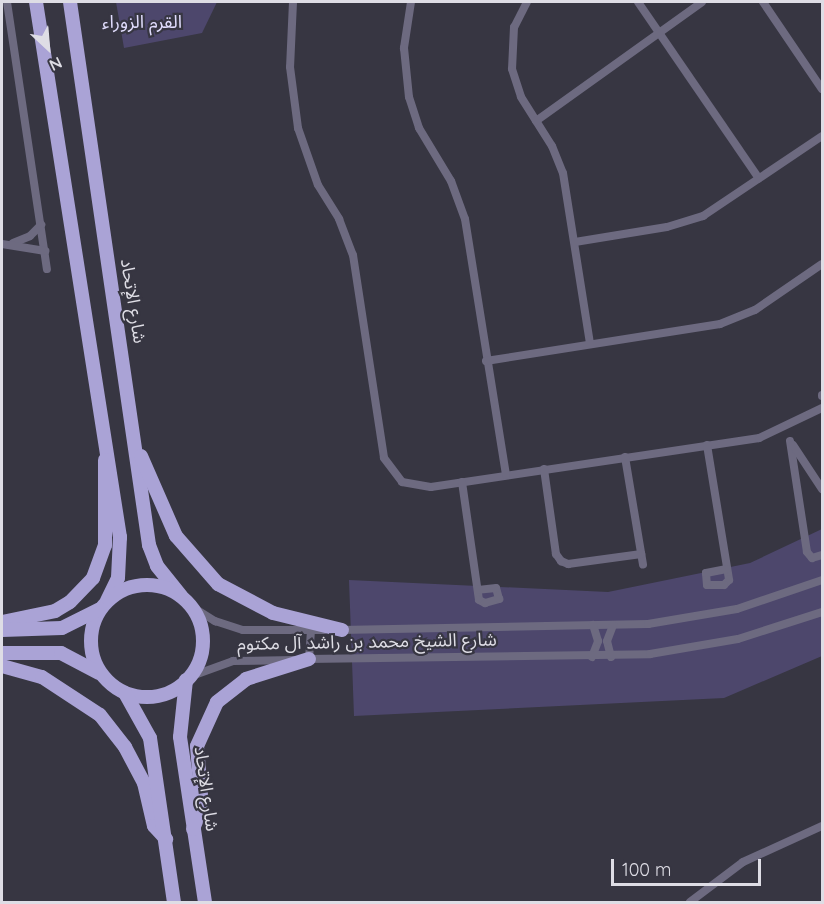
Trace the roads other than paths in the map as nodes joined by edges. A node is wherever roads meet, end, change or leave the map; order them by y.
1 (8, 2) edge
2 (36, 2) edge
3 (70, 2) edge
4 (293, 2) edge
5 (411, 2) edge
6 (527, 2) edge
7 (638, 2) edge
8 (702, 2) edge
9 (763, 2) edge
10 (2, 15) edge
11 (10, 22) junction
12 (659, 34) junction
13 (822, 89) edge
14 (536, 120) junction
15 (822, 135) edge
16 (759, 179) junction
17 (41, 225) junction
18 (575, 242) junction
19 (6, 244) edge
20 (45, 251) junction
21 (822, 264) edge
22 (47, 269) dead end
23 (590, 344) junction
24 (486, 361) junction
25 (822, 408) edge
26 (783, 430) junction
27 (790, 441) junction
28 (707, 445) junction
29 (108, 449) junction
30 (139, 453) junction
31 (624, 457) junction
32 (544, 469) junction
33 (506, 475) junction
34 (462, 482) junction
35 (822, 489) edge
36 (641, 554) junction
37 (822, 555) edge
38 (643, 566) dead end
39 (727, 569) dead end
40 (822, 580) edge
41 (478, 590) dead end
42 (185, 601) junction
43 (104, 605) junction
44 (822, 612) edge
45 (2, 622) edge
46 (593, 625) junction
47 (613, 625) junction
48 (2, 630) edge
49 (311, 630) junction
50 (342, 630) junction
51 (2, 653) edge
52 (592, 657) junction
53 (611, 657) junction
54 (309, 659) junction
55 (2, 666) edge
56 (103, 676) junction
57 (188, 679) junction
58 (125, 693) junction
59 (822, 826) edge
60 (193, 829) junction
61 (166, 839) junction
62 (174, 903) edge
63 (205, 903) edge
64 (690, 903) edge

1 - 11 street
2 - 29 highway
3 - 30 highway, شارع الإتحاد
4 - 34 street
5 - 24 street
6 - 14 street
7 - 12 street
8 - 12 street
9 - 13 street
10 - 11 street
11 - 17 street
12 - 14 street
12 - 16 street
14 - 18 street
15 - 16 street
16 - 18 street
17 - 19 street
17 - 20 street
18 - 23 street
19 - 20 street
20 - 22 street
21 - 23 street
23 - 24 street
24 - 33 street
25 - 26 street
26 - 27 street
26 - 28 street
27 - 35 street
27 - 37 street
28 - 31 street
28 - 39 street
29 - 43 highway
29 - 45 highway
30 - 42 highway, شارع الإتحاد
30 - 50 highway
31 - 32 street
31 - 36 street
32 - 33 street
32 - 36 street
33 - 34 street
34 - 41 street
36 - 38 street
40 - 47 street, شارع الشيخ محمد بن راشد آل مكتوم
42 - 43 highway
42 - 49 street, شارع الشيخ محمد بن راشد آل مكتوم
42 - 57 highway
43 - 48 highway
43 - 56 highway
44 - 53 street, شارع الشيخ محمد بن راشد آل مكتوم
46 - 47 street, شارع الشيخ محمد بن راشد آل مكتوم
46 - 50 street, شارع الشيخ محمد بن راشد آل مكتوم
46 - 52 street
47 - 53 street
49 - 50 street, شارع الشيخ محمد بن راشد آل مكتوم
49 - 54 street
51 - 56 highway
52 - 53 street, شارع الشيخ محمد بن راشد آل مكتوم
52 - 54 street, شارع الشيخ محمد بن راشد آل مكتوم
54 - 57 street, شارع الشيخ محمد بن راشد آل مكتوم
54 - 60 highway
55 - 61 highway
56 - 58 highway
57 - 58 highway
57 - 60 highway, شارع الإتحاد
58 - 61 highway
59 - 64 street
60 - 63 highway, شارع الإتحاد
61 - 62 highway

